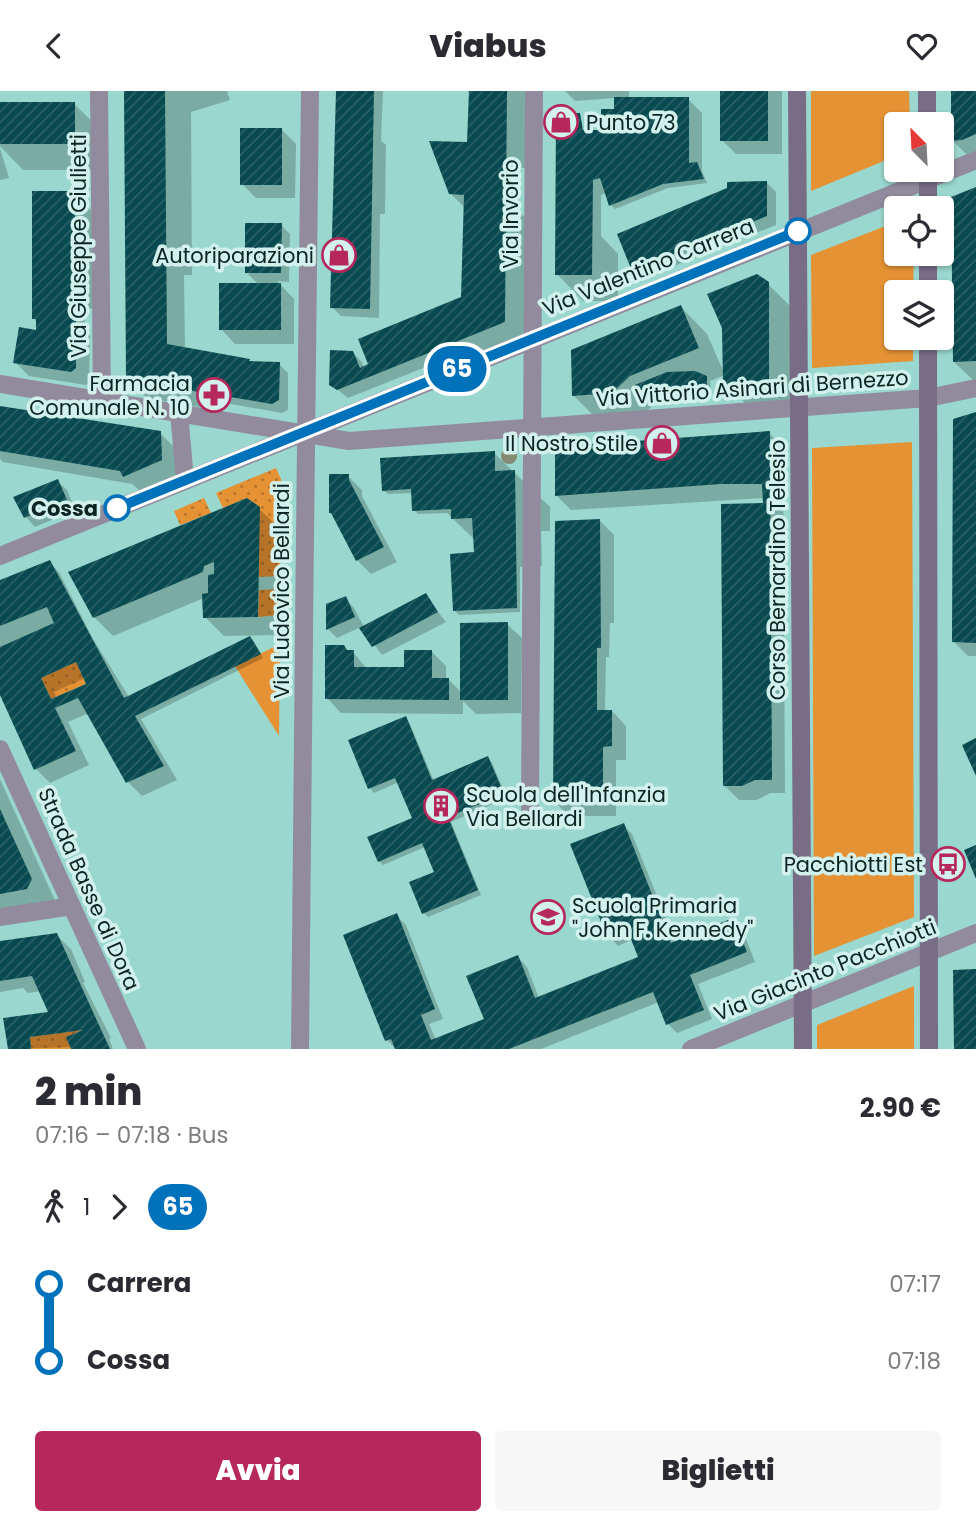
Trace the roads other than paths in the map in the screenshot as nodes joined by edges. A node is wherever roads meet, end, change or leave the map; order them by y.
1 (99, 91) edge
2 (310, 91) edge
3 (534, 91) edge
4 (797, 91) edge
5 (927, 91) edge
6 (927, 112) edge
7 (976, 160) edge
8 (954, 167) edge
9 (912, 182) edge
10 (798, 231) junction
11 (533, 338) junction
12 (928, 350) edge
13 (0, 384) edge
14 (976, 388) edge
15 (928, 398) junction
16 (102, 401) junction
17 (799, 407) junction
18 (179, 412) junction
19 (531, 428) junction
20 (304, 433) junction
21 (185, 480) junction
22 (0, 556) edge
23 (0, 748) edge
24 (530, 810) dead end
25 (72, 906) junction
26 (0, 917) edge
27 (976, 933) edge
28 (928, 953) junction
29 (803, 1004) junction
30 (137, 1049) edge
31 (299, 1049) edge
32 (691, 1049) edge
33 (803, 1049) edge
34 (929, 1049) edge

1 - 16 street, Via Giuseppe Giulietti
2 - 20 street, Via Ludovico Bellardi
3 - 11 street, Via Invorio
4 - 10 street, Corso Bernardino Telesio
5 - 6 street
7 - 8 street, Via Valentino Carrera
9 - 10 street, Via Valentino Carrera
10 - 11 street, Via Valentino Carrera
10 - 17 street, Corso Bernardino Telesio
11 - 19 street, Via Valentino Carrera
11 - 20 street, Via Valentino Carrera
12 - 15 street
13 - 16 street, Via Vittorio Asinari di Bernezzo
14 - 15 street, Via Vittorio Asinari di Bernezzo
15 - 17 street, Via Vittorio Asinari di Bernezzo
15 - 28 street
16 - 18 street, Via Vittorio Asinari di Bernezzo
17 - 19 street, Via Vittorio Asinari di Bernezzo
17 - 29 street, Corso Bernardino Telesio
18 - 20 street, Via Vittorio Asinari di Bernezzo
18 - 21 street
19 - 20 street, Via Vittorio Asinari di Bernezzo
19 - 24 street
20 - 21 street, Via Valentino Carrera
20 - 31 street, Via Ludovico Bellardi
21 - 22 street, Via Valentino Carrera
23 - 25 street, Strada Basse di Dora
25 - 26 street
25 - 30 street, Strada Basse di Dora
27 - 28 street, Via Giacinto Pacchiotti
28 - 29 street, Via Giacinto Pacchiotti
28 - 34 street
29 - 32 street, Via Giacinto Pacchiotti
29 - 33 street, Corso Bernardino Telesio

